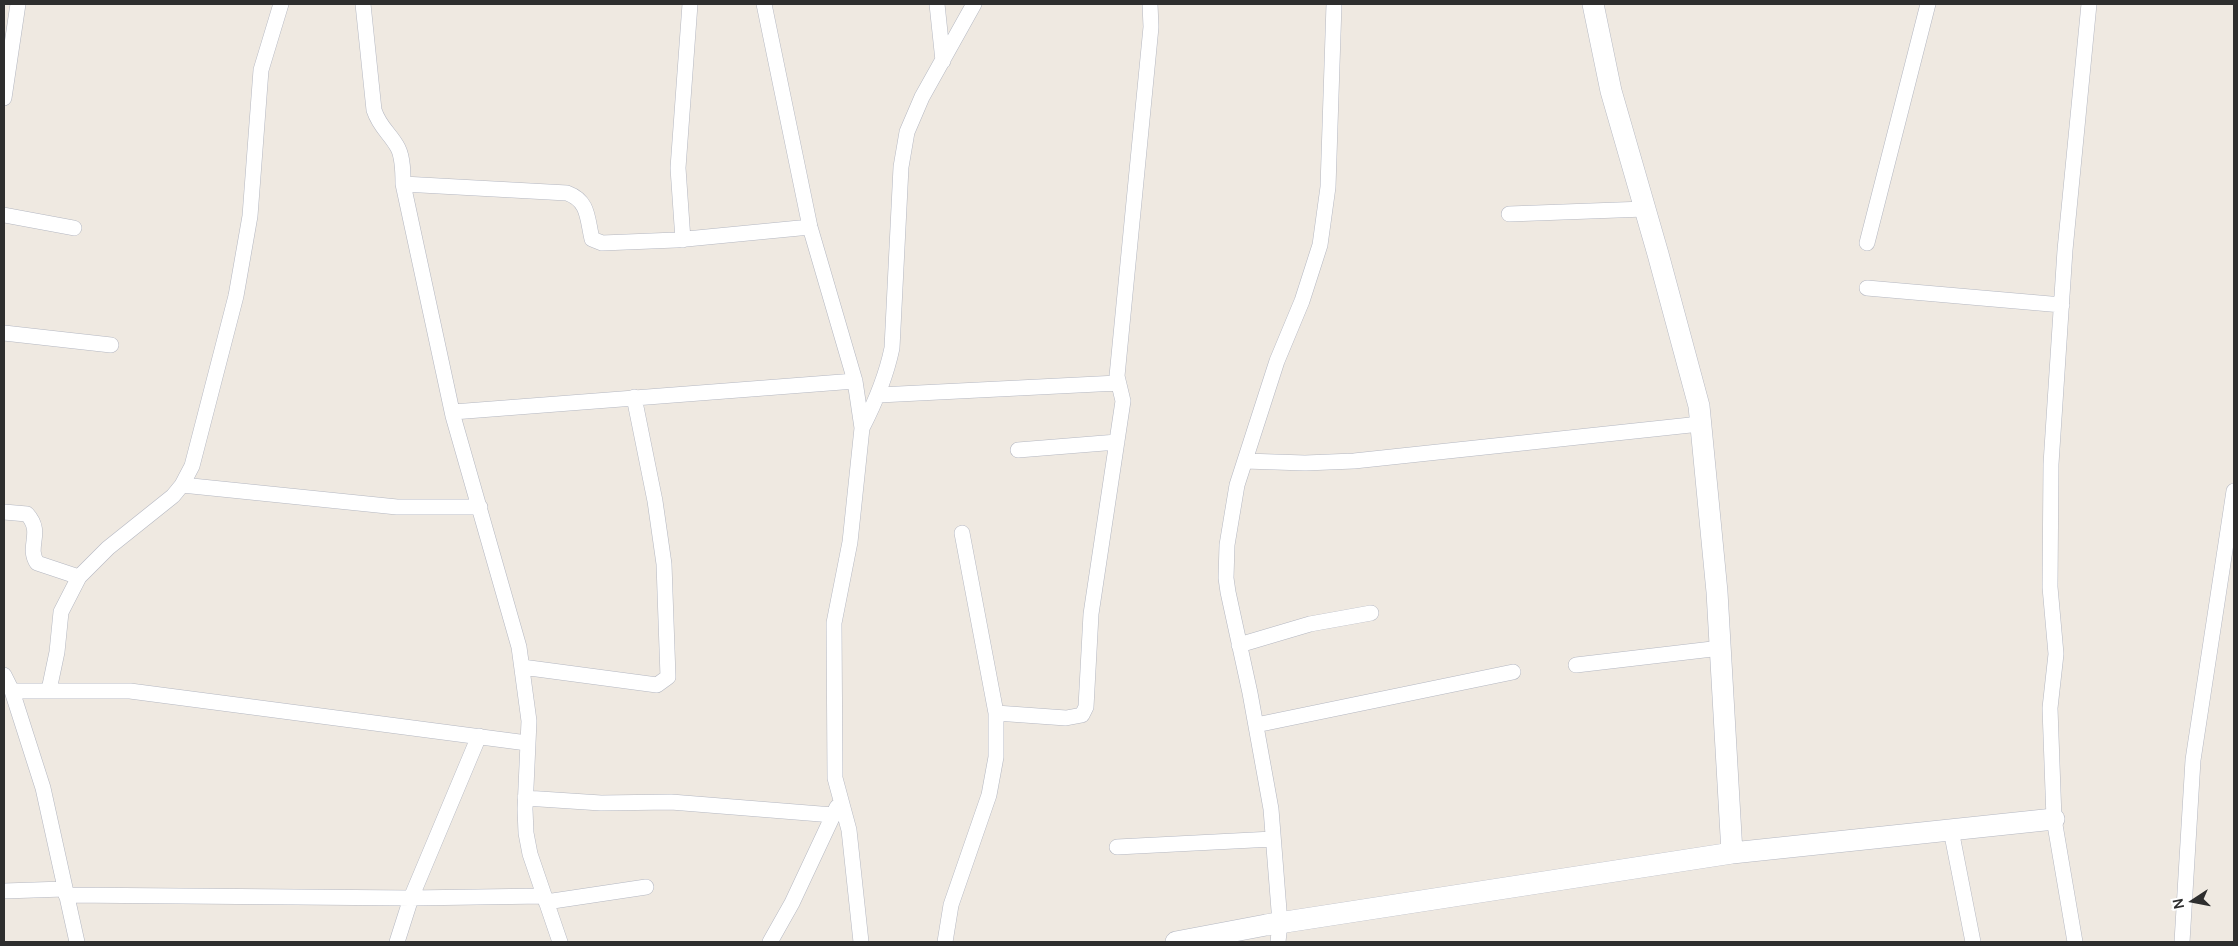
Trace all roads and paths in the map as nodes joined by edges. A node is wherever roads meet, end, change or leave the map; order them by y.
1 (18, 4) edge
2 (281, 4) edge
3 (363, 4) edge
4 (690, 4) edge
5 (764, 4) edge
6 (937, 4) edge
7 (974, 4) edge
8 (1150, 4) edge
9 (1334, 4) edge
10 (1593, 4) edge
11 (1928, 4) edge
12 (2088, 4) edge
13 (944, 61) junction
14 (4, 98) edge
15 (403, 184) junction
16 (1646, 209) junction
17 (1509, 214) dead end
18 (4, 215) edge
19 (810, 227) junction
20 (74, 228) dead end
21 (683, 240) junction
22 (1867, 243) dead end
23 (1867, 288) dead end
24 (2062, 305) junction
25 (4, 333) edge
26 (111, 345) dead end
27 (856, 381) junction
28 (1118, 383) junction
29 (879, 395) junction
30 (634, 397) junction
31 (453, 412) junction
32 (1700, 424) junction
33 (862, 428) junction
34 (1116, 442) junction
35 (1018, 450) dead end
36 (1245, 462) junction
37 (182, 485) junction
38 (2234, 491) edge
39 (480, 507) junction
40 (4, 512) edge
41 (962, 533) dead end
42 (79, 577) junction
43 (1371, 613) dead end
44 (1238, 645) junction
45 (1721, 648) junction
46 (1576, 665) dead end
47 (522, 667) junction
48 (1513, 672) dead end
49 (4, 675) edge
50 (49, 690) junction
51 (12, 691) junction
52 (996, 713) junction
53 (1256, 725) junction
54 (479, 736) junction
55 (527, 743) junction
56 (525, 798) junction
57 (841, 799) junction
58 (833, 815) junction
59 (2054, 819) junction
60 (1951, 830) junction
61 (1273, 839) junction
62 (1117, 847) dead end
63 (1732, 853) junction
64 (646, 888) dead end
65 (4, 891) edge
66 (65, 892) junction
67 (412, 898) junction
68 (545, 899) junction
69 (1279, 933) edge
70 (77, 942) edge
71 (398, 942) edge
72 (560, 942) edge
73 (770, 942) edge
74 (861, 942) edge
75 (945, 942) edge
76 (1176, 942) edge
77 (1973, 942) edge
78 (2075, 942) edge
79 (2182, 942) edge

1 - 14 street
2 - 37 street
3 - 15 street
4 - 21 street
5 - 19 street
6 - 13 street
7 - 13 street
8 - 28 street
9 - 36 street
10 - 16 street
11 - 22 street
12 - 24 street
13 - 29 street
15 - 21 street
15 - 31 street
16 - 17 street
16 - 32 street
18 - 20 street
19 - 21 street
19 - 27 street
23 - 24 street
24 - 59 street
25 - 26 street
27 - 30 street
27 - 33 street
28 - 29 street
28 - 34 street
29 - 33 street
30 - 31 street
30 - 47 street
31 - 39 street
32 - 36 street
32 - 45 street
33 - 57 street
34 - 35 street
34 - 52 street
36 - 44 street
37 - 39 street
37 - 42 street
38 - 79 street
39 - 47 street
40 - 42 street
41 - 52 street
42 - 50 street
43 - 44 street
44 - 53 street
45 - 46 street
45 - 63 street
47 - 55 street
48 - 53 street
49 - 51 street
50 - 51 street
50 - 54 street
51 - 66 street
52 - 75 street
53 - 61 street
54 - 55 street
54 - 67 street
55 - 56 street
56 - 58 street
56 - 68 street
57 - 58 street
57 - 74 street
58 - 73 street
59 - 60 street
59 - 78 street
60 - 63 street
60 - 77 street
61 - 62 street
61 - 69 street
63 - 69 street
64 - 68 street
65 - 66 street
66 - 67 street
66 - 70 street
67 - 68 street
67 - 71 street
68 - 72 street
69 - 76 street

